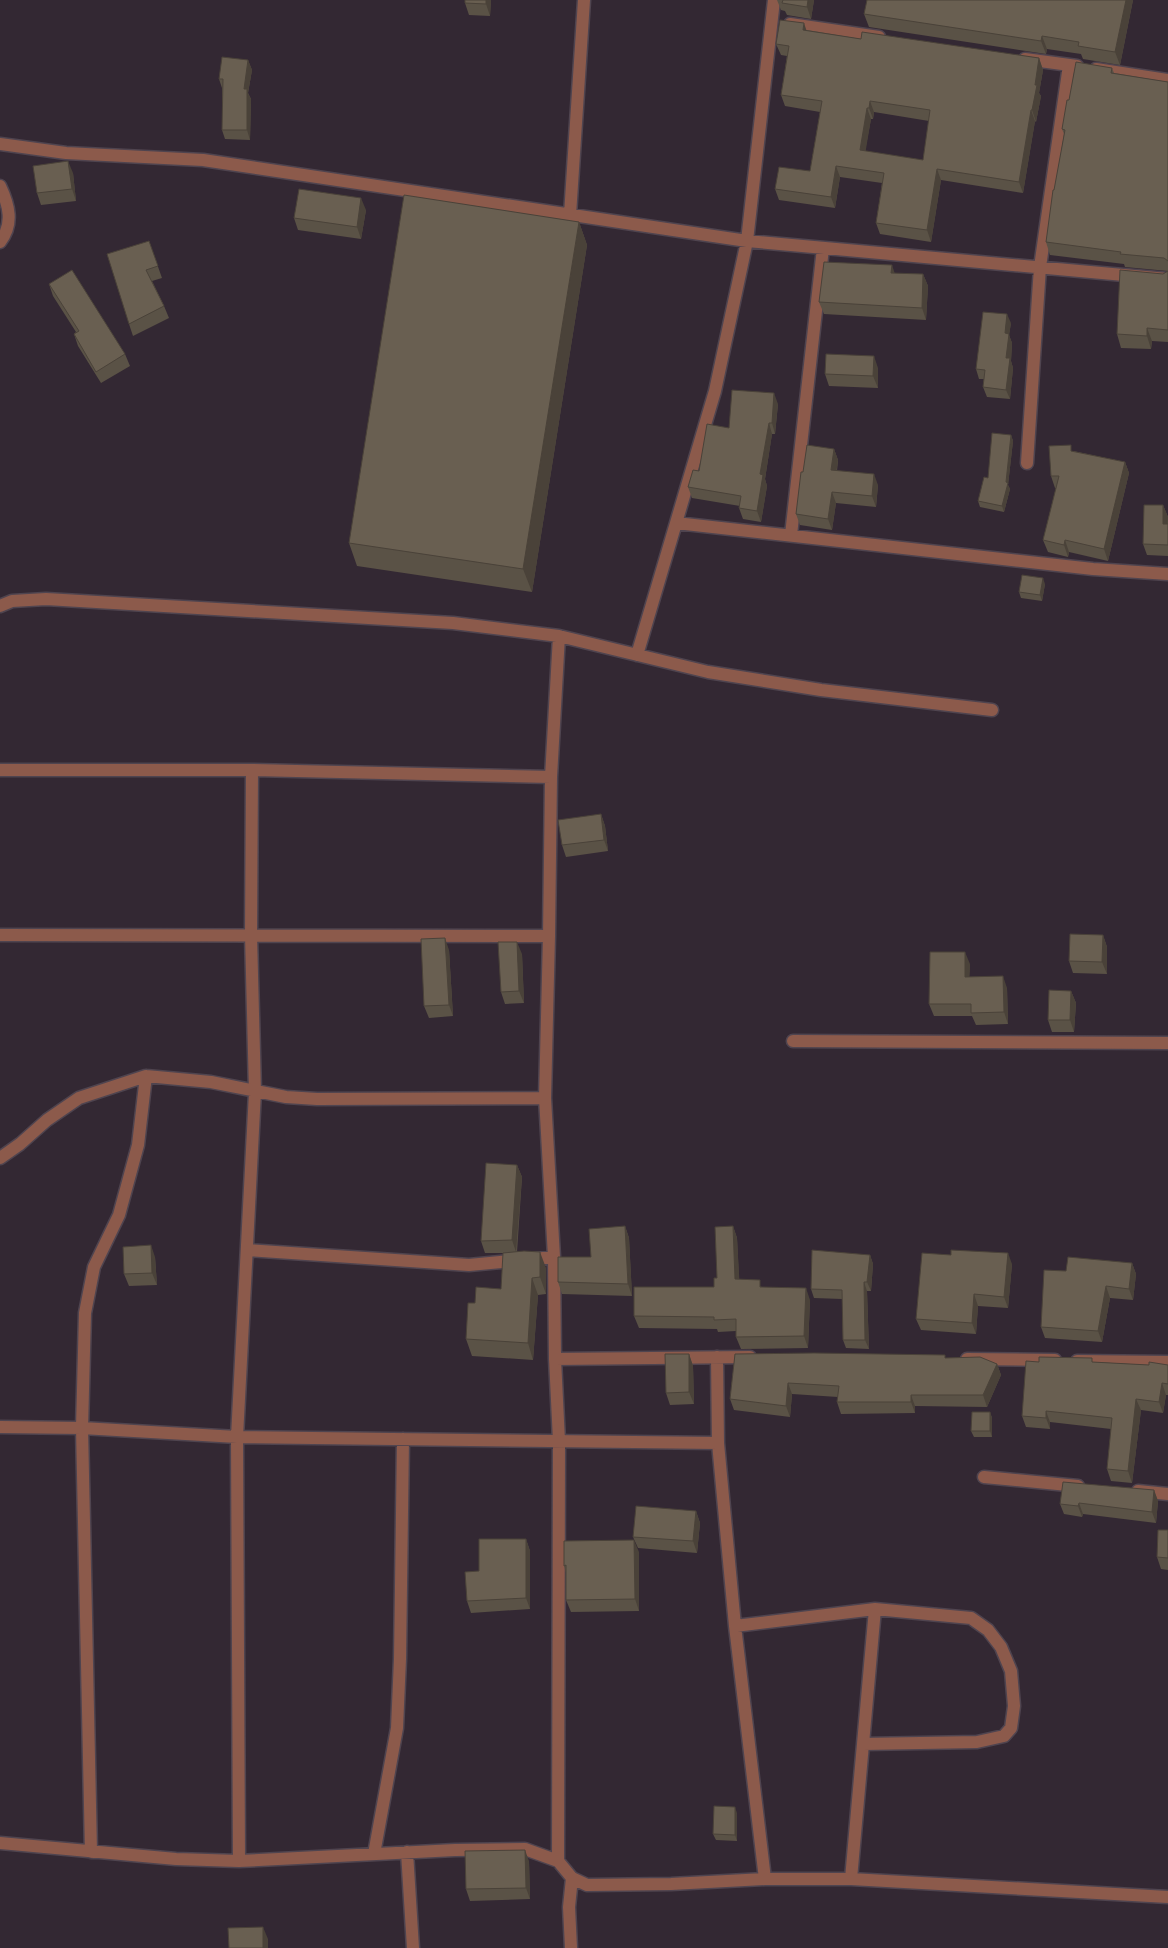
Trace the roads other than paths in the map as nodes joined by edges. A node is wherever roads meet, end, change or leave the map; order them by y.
1 (584, 0) edge
2 (774, 0) edge
3 (772, 21) junction
4 (887, 38) edge
5 (1012, 57) edge
6 (1069, 65) junction
7 (1168, 80) edge
8 (0, 144) edge
9 (0, 186) edge
10 (570, 215) junction
11 (747, 241) junction
12 (0, 242) edge
13 (823, 248) junction
14 (1040, 267) junction
15 (1168, 279) edge
16 (1028, 463) dead end
17 (676, 523) junction
18 (790, 535) junction
19 (1168, 574) edge
20 (0, 606) edge
21 (559, 636) junction
22 (637, 655) junction
23 (992, 710) dead end
24 (0, 770) edge
25 (252, 770) junction
26 (551, 777) junction
27 (0, 935) edge
28 (251, 935) junction
29 (549, 936) junction
30 (793, 1041) dead end
31 (1168, 1043) edge
32 (146, 1076) junction
33 (255, 1092) junction
34 (545, 1098) junction
35 (0, 1158) edge
36 (247, 1250) junction
37 (554, 1257) junction
38 (717, 1357) junction
39 (763, 1357) edge
40 (954, 1358) edge
41 (555, 1359) junction
42 (1168, 1362) edge
43 (0, 1427) edge
44 (82, 1428) junction
45 (238, 1437) junction
46 (403, 1439) junction
47 (559, 1441) junction
48 (718, 1443) junction
49 (984, 1477) dead end
50 (1091, 1487) edge
51 (1129, 1490) edge
52 (1168, 1494) edge
53 (875, 1609) junction
54 (735, 1626) junction
55 (863, 1744) junction
56 (0, 1843) edge
57 (91, 1852) junction
58 (407, 1852) junction
59 (374, 1854) junction
60 (239, 1861) junction
61 (558, 1861) junction
62 (572, 1878) junction
63 (851, 1878) junction
64 (765, 1879) junction
65 (1168, 1897) edge
66 (413, 1948) edge
67 (571, 1948) edge

1 - 10 street
2 - 3 street
3 - 4 street
3 - 11 street
5 - 6 street
6 - 7 street
6 - 14 street
8 - 10 street
9 - 12 street
10 - 11 street
11 - 13 street
11 - 17 street
13 - 14 street
13 - 18 street
14 - 15 street
14 - 16 street
17 - 18 street
17 - 22 street
18 - 19 street
20 - 21 street
21 - 22 street
21 - 26 street
22 - 23 street
24 - 25 street
25 - 26 street
25 - 28 street
26 - 29 street
27 - 28 street
28 - 29 street
28 - 33 street
29 - 34 street
30 - 31 street
32 - 33 street
32 - 35 street
32 - 44 street
33 - 34 street
33 - 36 street
34 - 37 street
36 - 37 street
36 - 45 street
37 - 41 street
38 - 39 street
38 - 41 street
38 - 48 street
40 - 42 street
41 - 47 street
43 - 44 street
44 - 45 street
44 - 57 street
45 - 46 street
45 - 60 street
46 - 47 street
46 - 59 street
47 - 48 street
47 - 61 street
48 - 54 street
49 - 50 street
51 - 52 street
53 - 54 street
53 - 55 street
53 - 55 street
54 - 64 street
55 - 63 street
56 - 57 street
57 - 60 street
58 - 59 street
58 - 61 street
58 - 66 street
59 - 60 street
61 - 62 street
62 - 64 street
62 - 67 street
63 - 64 street
63 - 65 street

